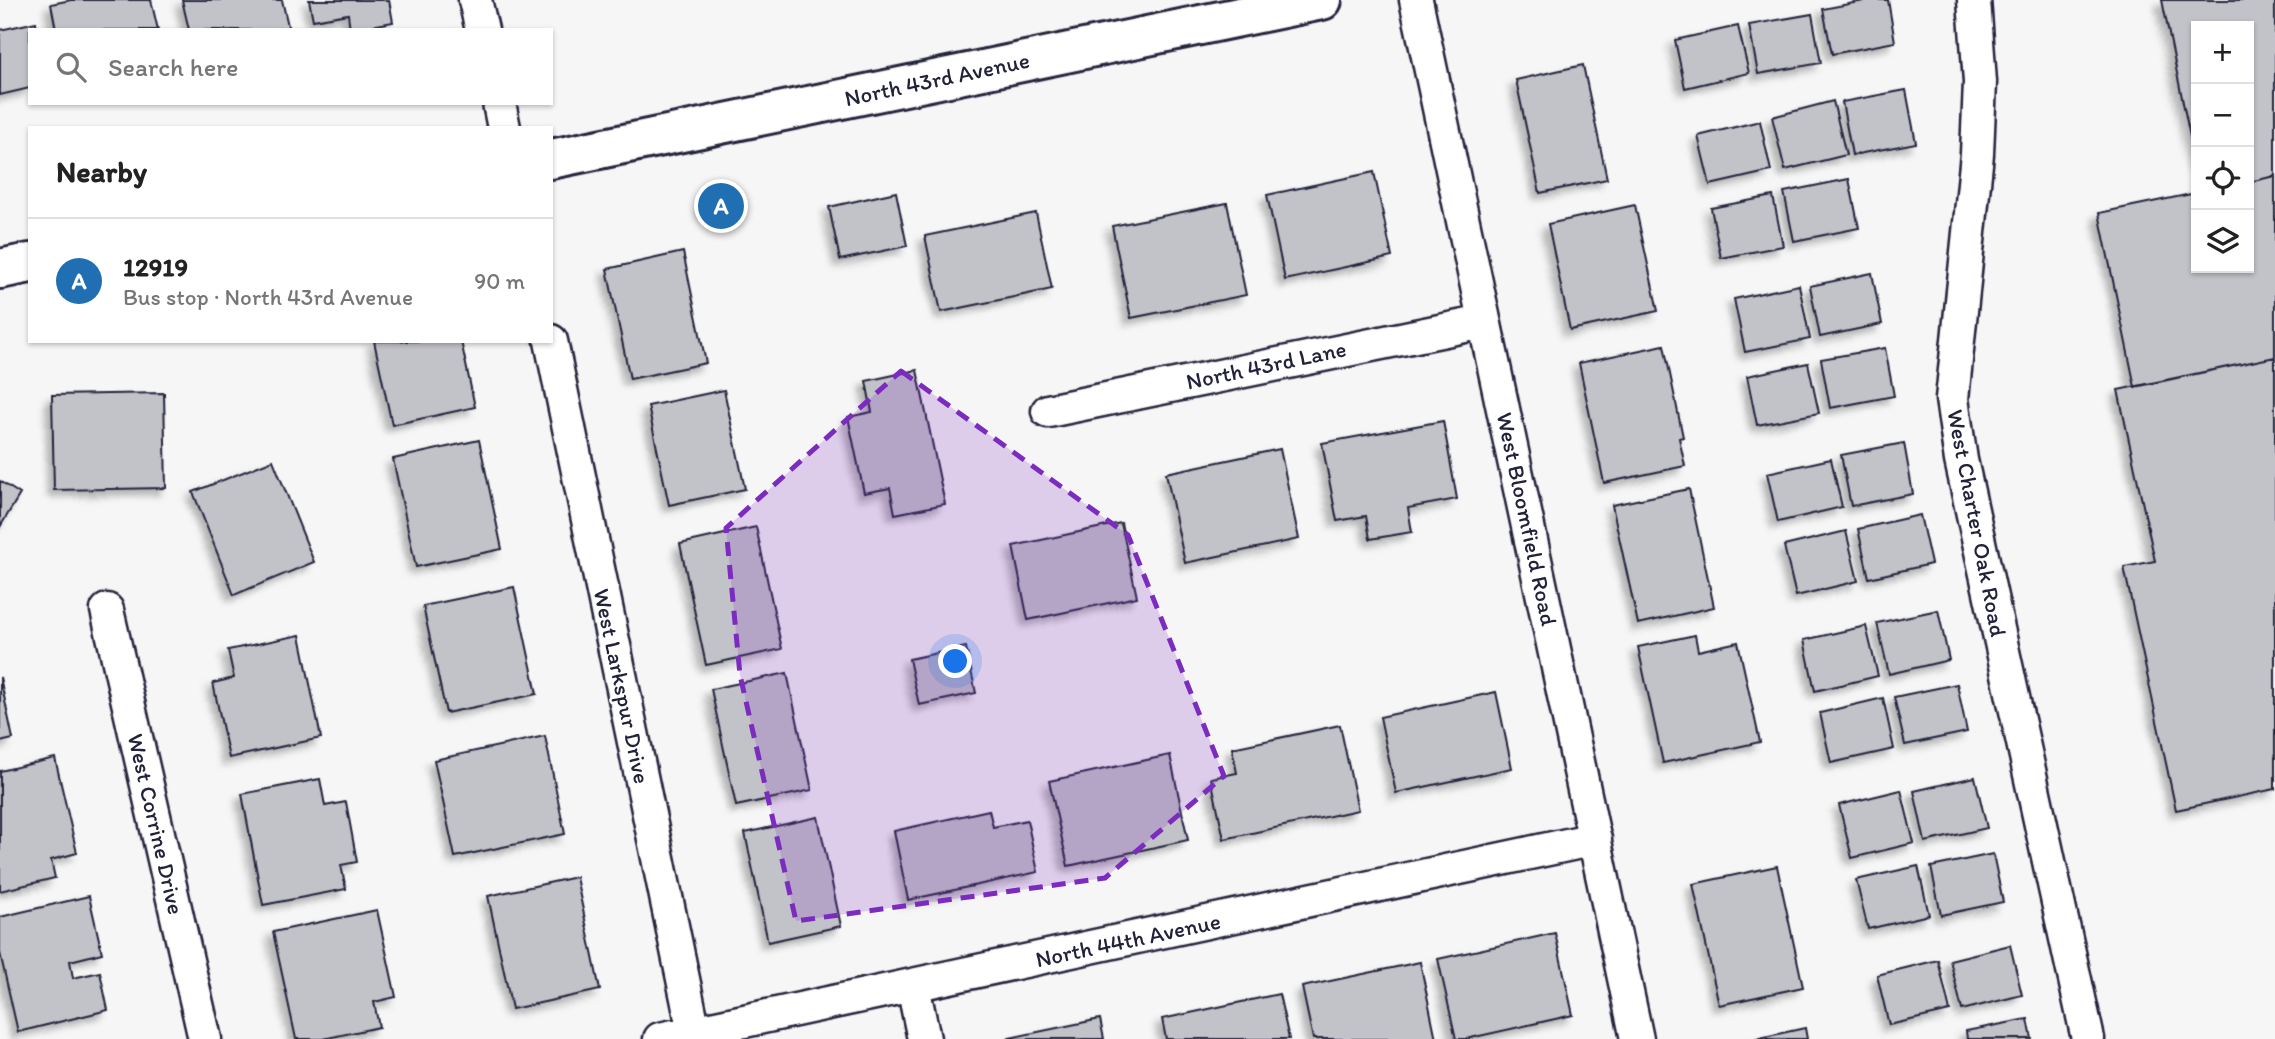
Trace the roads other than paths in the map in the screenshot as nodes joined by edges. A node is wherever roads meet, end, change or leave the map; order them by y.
1 (475, 0) edge
2 (1322, 0) edge
3 (1416, 0) edge
4 (1974, 0) edge
5 (482, 28) edge
6 (499, 105) edge
7 (505, 126) edge
8 (553, 159) edge
9 (28, 263) edge
10 (0, 269) edge
11 (1484, 321) junction
12 (551, 343) edge
13 (1048, 411) dead end
14 (107, 610) dead end
15 (1595, 839) junction
16 (913, 986) junction
17 (694, 1032) junction
18 (205, 1039) edge
19 (660, 1039) edge
20 (924, 1039) edge
21 (1637, 1039) edge
22 (2088, 1039) edge

1 - 5 street
2 - 8 main road, North 43rd Avenue
3 - 11 street, West Bloomfield Road
4 - 22 street, West Charter Oak Road
6 - 7 street
9 - 10 main road
11 - 13 street, North 43rd Lane
11 - 15 street, West Bloomfield Road
12 - 17 street, West Larkspur Drive
14 - 18 street, West Corrine Drive
15 - 16 street, North 44th Avenue
15 - 21 street, West Bloomfield Road
16 - 17 street, North 44th Avenue
16 - 20 street
17 - 19 street, North 44th Avenue

